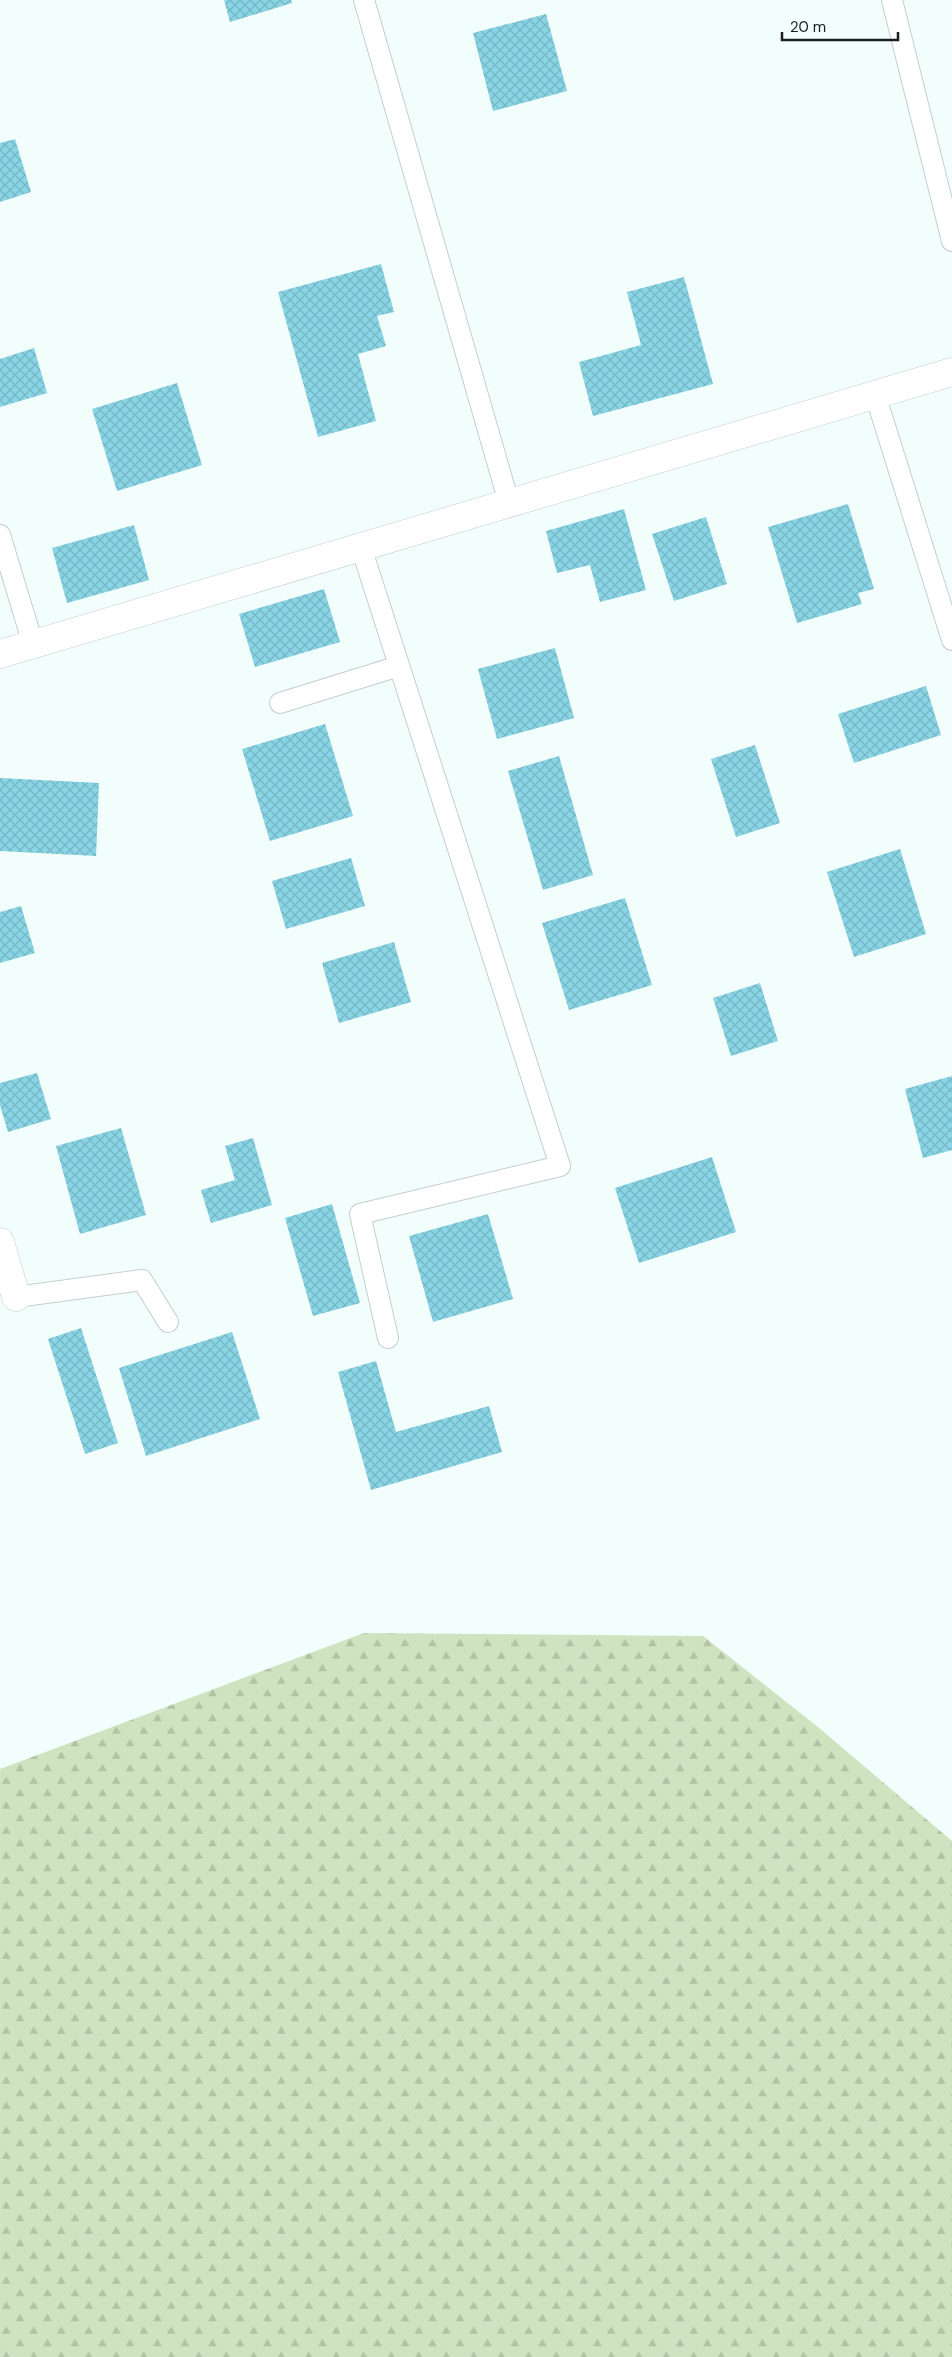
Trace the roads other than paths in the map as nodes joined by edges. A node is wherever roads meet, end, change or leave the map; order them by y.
1 (364, 0) edge
2 (892, 0) edge
3 (952, 241) edge
4 (952, 372) edge
5 (875, 394) junction
6 (509, 503) junction
7 (0, 535) edge
8 (361, 547) junction
9 (952, 640) edge
10 (33, 644) junction
11 (0, 654) edge
12 (399, 666) junction
13 (280, 703) dead end
14 (0, 1242) edge
15 (16, 1297) joint
16 (168, 1322) dead end
17 (388, 1338) dead end

1 - 6 lane
2 - 3 lane
4 - 5 street
5 - 6 street
5 - 9 lane
6 - 8 street
7 - 10 lane
8 - 10 street
8 - 12 lane
10 - 11 street
12 - 13 lane
12 - 17 lane
14 - 15 street
15 - 16 lane

